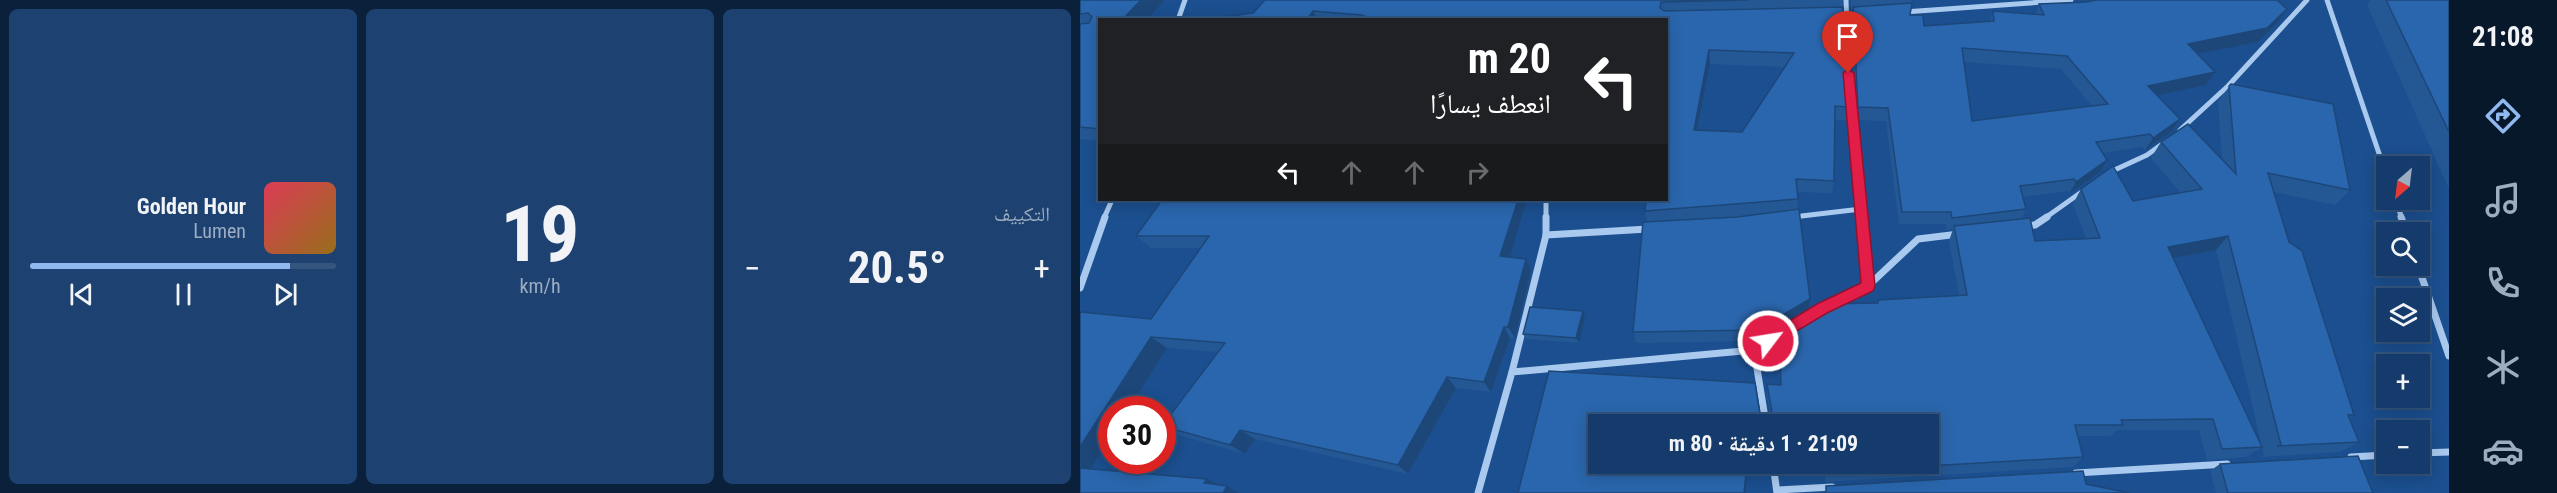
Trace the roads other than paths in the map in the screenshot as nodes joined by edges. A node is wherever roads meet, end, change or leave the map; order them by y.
1 (1185, 0) edge
2 (1846, 0) edge
3 (2071, 0) edge
4 (2307, 0) edge
5 (2327, 0) edge
6 (1894, 13) edge
7 (1859, 15) edge
8 (1836, 16) edge
9 (1847, 16) junction
10 (1179, 18) edge
11 (2177, 134) edge
12 (2169, 139) edge
13 (2380, 156) edge
14 (2101, 178) edge
15 (2092, 184) edge
16 (1112, 201) edge
17 (1546, 201) edge
18 (1861, 209) junction
19 (1782, 218) edge
20 (2012, 228) edge
21 (1653, 229) edge
22 (1965, 233) edge
23 (1546, 235) junction
24 (2421, 276) edge
25 (1868, 286) junction
26 (1080, 288) edge
27 (1822, 309) edge
28 (1793, 327) edge
29 (1754, 350) junction
30 (2449, 356) edge
31 (1512, 372) junction
32 (1764, 414) edge
33 (2449, 452) edge
34 (2430, 453) edge
35 (2376, 456) edge
36 (2339, 458) edge
37 (2231, 464) edge
38 (1774, 474) edge
39 (2064, 474) edge
40 (1837, 487) edge
41 (1777, 492) edge
42 (1478, 493) edge

1 - 10 street
2 - 9 street
3 - 6 street
4 - 11 street
5 - 13 street
7 - 9 street
8 - 9 street
9 - 18 street
12 - 14 street
15 - 20 street
16 - 26 street
17 - 23 street
18 - 19 street
18 - 25 street
21 - 23 street
22 - 25 street
23 - 31 street
24 - 30 street
25 - 27 street
28 - 29 street
29 - 31 street
29 - 32 street
31 - 42 street
33 - 34 street
35 - 36 street
37 - 39 street
38 - 41 street
40 - 41 street

